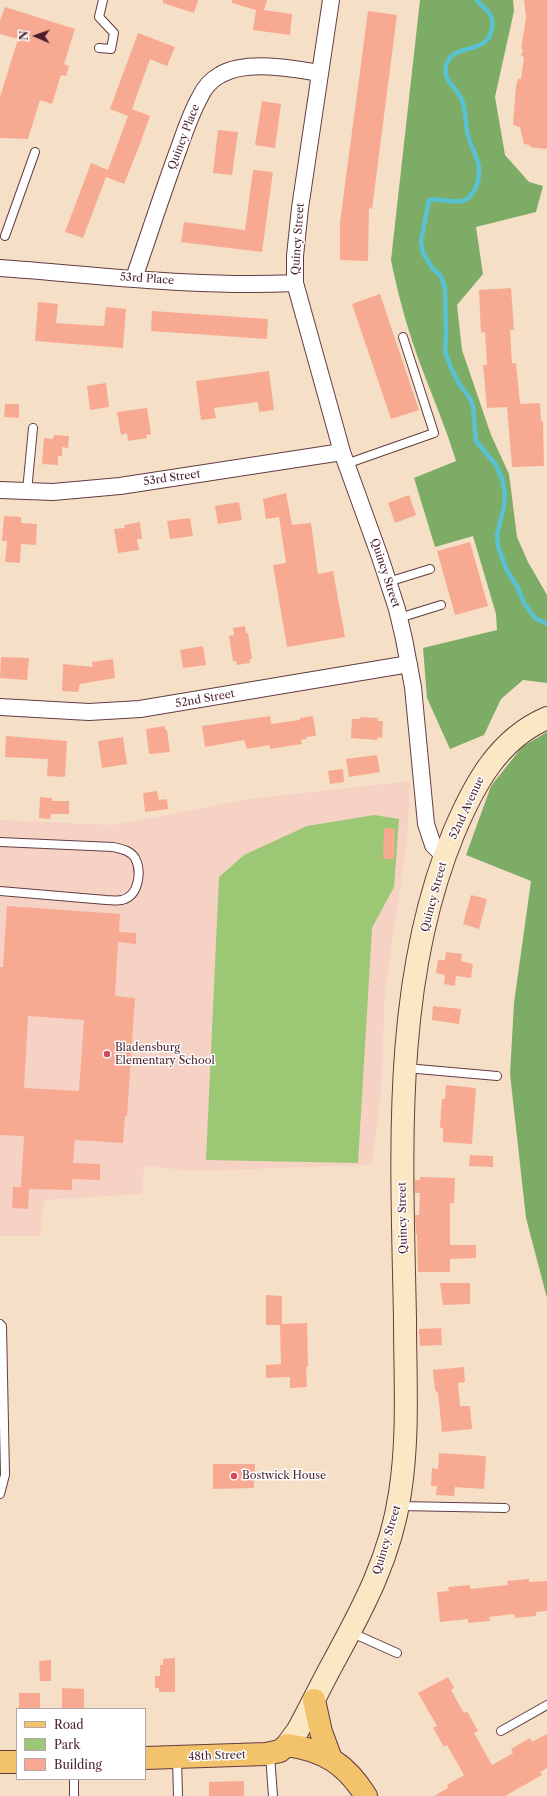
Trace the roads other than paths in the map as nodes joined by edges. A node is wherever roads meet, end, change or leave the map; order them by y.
1 (103, 0) edge
2 (331, 0) edge
3 (99, 48) dead end
4 (319, 73) junction
5 (35, 152) dead end
6 (5, 236) dead end
7 (0, 268) edge
8 (134, 278) junction
9 (295, 283) junction
10 (403, 337) dead end
11 (33, 428) dead end
12 (344, 458) junction
13 (0, 490) edge
14 (27, 491) junction
15 (430, 569) dead end
16 (388, 582) junction
17 (441, 605) dead end
18 (399, 618) junction
19 (409, 664) junction
20 (0, 707) edge
21 (547, 718) edge
22 (0, 842) edge
23 (445, 857) junction
24 (0, 891) edge
25 (405, 1068) junction
26 (498, 1076) dead end
27 (0, 1324) edge
28 (0, 1494) edge
29 (398, 1506) junction
30 (505, 1508) dead end
31 (350, 1632) junction
32 (397, 1653) dead end
33 (314, 1700) junction
34 (547, 1705) edge
35 (501, 1731) dead end
36 (279, 1750) junction
37 (177, 1757) junction
38 (146, 1758) edge
39 (331, 1759) junction
40 (0, 1762) edge
41 (16, 1762) edge
42 (74, 1780) edge
43 (275, 1795) edge
44 (74, 1796) edge
45 (178, 1796) edge
46 (350, 1796) edge
47 (366, 1796) edge

1 - 3 lane
2 - 4 street, Quincy Street
4 - 8 street, Quincy Place
4 - 9 street, Quincy Street
5 - 6 lane
7 - 8 street, 53rd Place
8 - 9 street, 53rd Place
9 - 12 street, Quincy Street
10 - 12 lane
11 - 14 lane
12 - 14 street, 53rd Street
12 - 16 street, Quincy Street
13 - 14 street, 53rd Street
15 - 16 lane
16 - 18 street, Quincy Street
17 - 18 lane
18 - 19 street, Quincy Street
19 - 20 street, 52nd Street
19 - 23 street, Quincy Street
21 - 23 street, 52nd Avenue
22 - 24 lane
23 - 25 street, Quincy Street
25 - 26 lane
25 - 29 street, Quincy Street
27 - 28 lane
29 - 30 lane
29 - 31 street, Quincy Street
31 - 32 lane
31 - 33 street, Quincy Street
33 - 36 street, Quincy Street
33 - 39 main road
34 - 35 lane
36 - 37 main road, 48th Street
36 - 39 main road, 48th Street
36 - 43 lane
36 - 46 main road
37 - 38 main road, 48th Street
37 - 45 lane
39 - 47 main road
40 - 41 main road
42 - 44 lane

